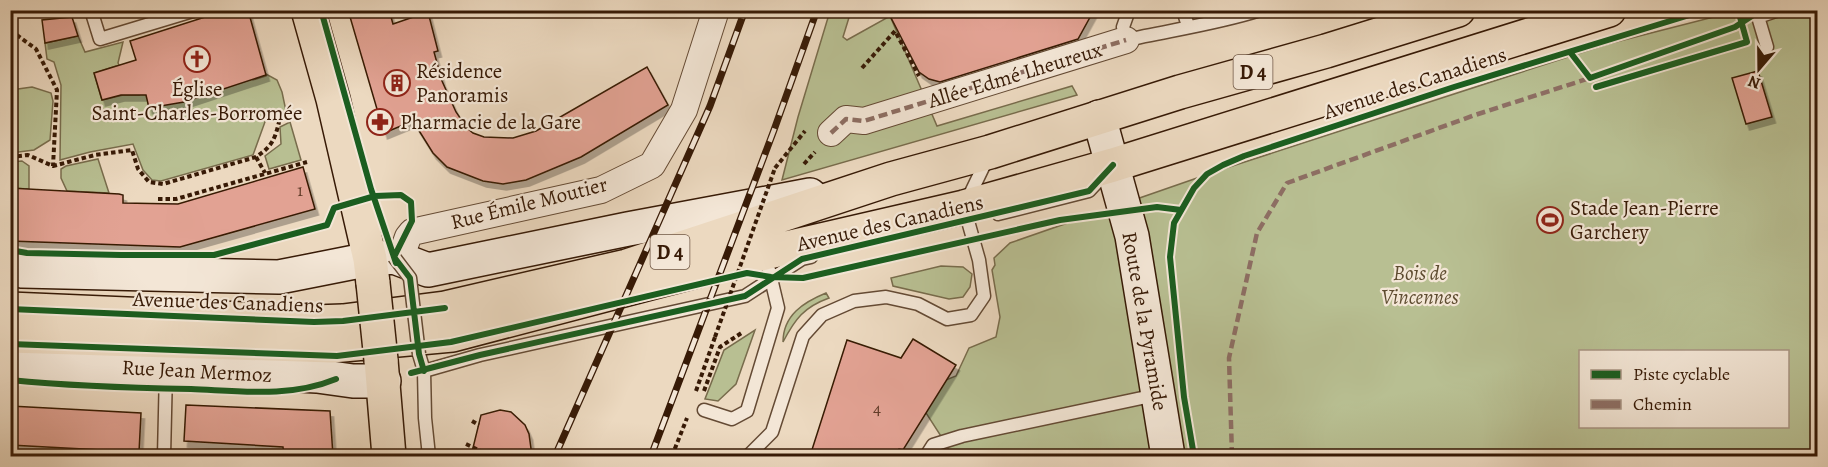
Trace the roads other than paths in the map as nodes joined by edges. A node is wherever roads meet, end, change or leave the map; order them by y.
1 (91, 10) edge
2 (196, 10) edge
3 (308, 10) edge
4 (716, 10) edge
5 (1129, 10) edge
6 (1183, 10) edge
7 (1260, 10) edge
8 (1458, 10) edge
9 (1609, 10) edge
10 (1779, 10) edge
11 (1757, 14) edge
12 (1188, 26) junction
13 (1126, 40) junction
14 (1767, 47) dead end
15 (1099, 117) junction
16 (820, 130) road end
17 (990, 152) junction
18 (1113, 165) junction
19 (891, 179) junction
20 (965, 214) junction
21 (802, 260) junction
22 (768, 265) junction
23 (379, 266) junction
24 (10, 269) edge
25 (10, 309) edge
26 (10, 336) edge
27 (10, 361) edge
28 (166, 369) junction
29 (382, 370) junction
30 (424, 371) junction
31 (1157, 394) junction
32 (704, 410) dead end
33 (165, 456) edge
34 (389, 456) edge
35 (429, 456) edge
36 (748, 456) edge
37 (926, 456) edge
38 (1168, 456) edge

1 - 2 lane
3 - 23 main road
4 - 23 street, Rue Émile Moutier
5 - 13 lane, Allée Edmé Lheureux
6 - 12 lane
7 - 12 lane, Allée Edmé Lheureux
8 - 15 main road, Avenue des Canadiens / D 4
9 - 18 main road, Avenue des Canadiens / D 4
10 - 11 lane
11 - 14 lane
12 - 13 lane, Allée Edmé Lheureux
13 - 16 street, Allée Edmé Lheureux
15 - 17 main road, Avenue des Canadiens / D 4
15 - 18 street, Route de la Pyramide
17 - 19 main road, Avenue des Canadiens / D 4
17 - 20 lane
18 - 20 main road, Avenue des Canadiens / D 4
18 - 31 street, Route de la Pyramide
19 - 23 street
19 - 25 main road, Avenue des Canadiens / D 4
20 - 21 lane
20 - 22 main road, Avenue des Canadiens / D 4
20 - 36 lane
21 - 22 lane
21 - 22 lane
22 - 26 main road, Avenue des Canadiens / D 4
22 - 30 lane
22 - 32 lane
23 - 24 street
23 - 29 main road, bridge
23 - 30 lane, bridge
27 - 28 street, Rue Jean Mermoz
28 - 29 street, Rue Jean Mermoz
28 - 33 lane
29 - 34 main road
30 - 35 lane
31 - 37 lane
31 - 38 street, Route de la Pyramide

